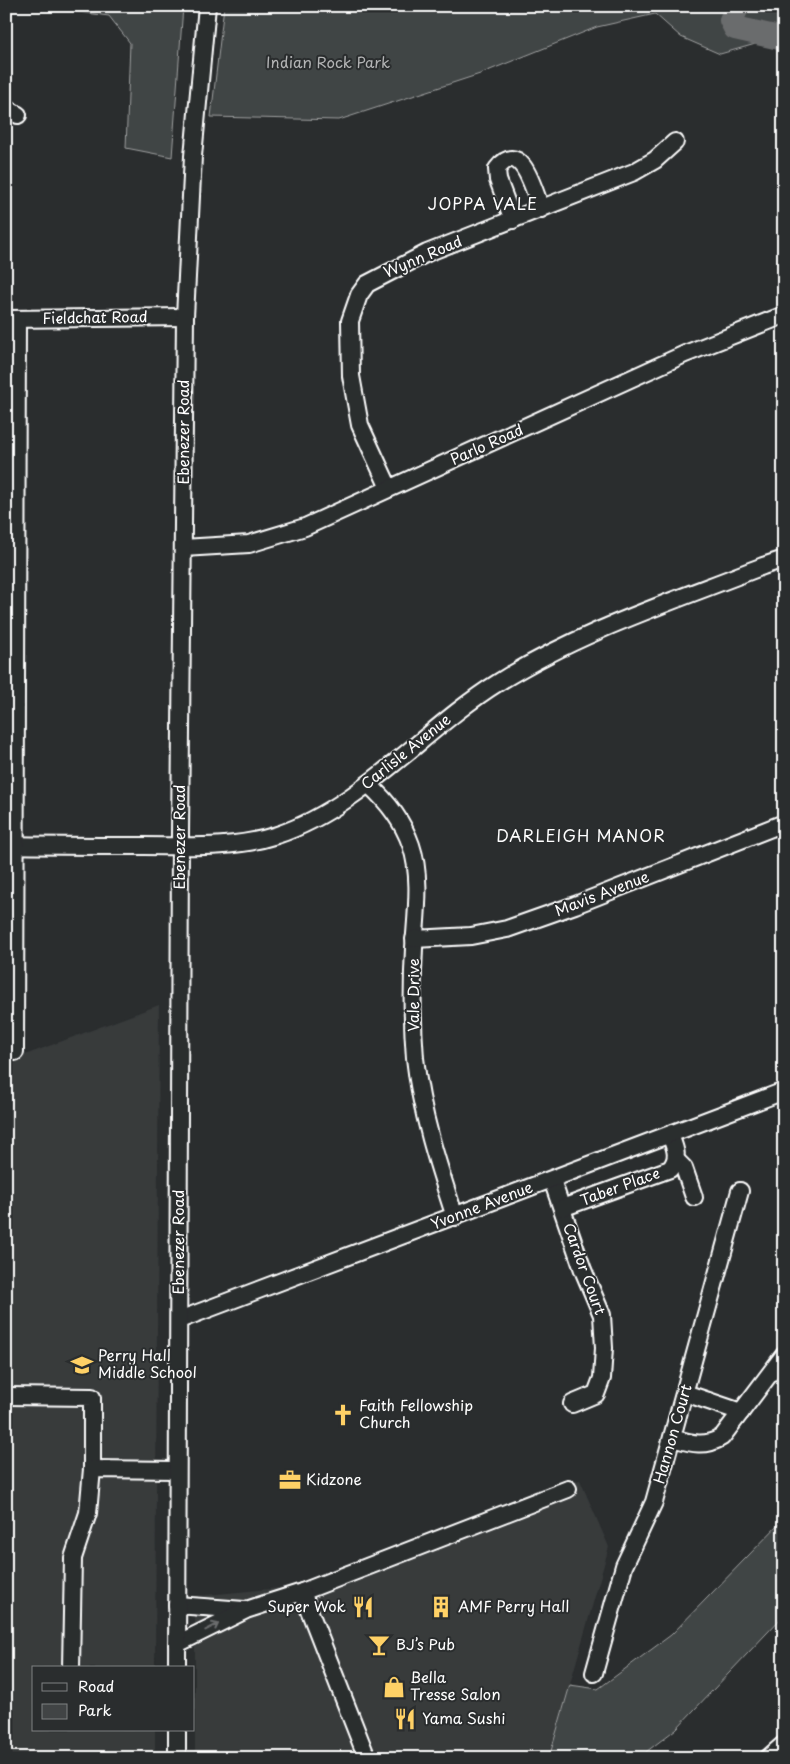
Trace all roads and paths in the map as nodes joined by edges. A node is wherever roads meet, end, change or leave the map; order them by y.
1 (207, 6) edge
2 (675, 142) dead end
3 (541, 208) junction
4 (512, 220) junction
5 (784, 315) edge
6 (185, 317) junction
7 (12, 319) edge
8 (389, 488) junction
9 (184, 548) junction
10 (784, 560) edge
11 (11, 665) edge
12 (368, 784) junction
13 (784, 822) edge
14 (11, 845) edge
15 (180, 846) junction
16 (414, 939) junction
17 (11, 991) edge
18 (14, 1052) dead end
19 (784, 1091) edge
20 (670, 1134) junction
21 (677, 1161) junction
22 (552, 1180) junction
23 (740, 1191) dead end
24 (694, 1197) dead end
25 (562, 1208) junction
26 (455, 1217) junction
27 (179, 1320) junction
28 (784, 1355) edge
29 (685, 1393) junction
30 (6, 1396) edge
31 (572, 1404) dead end
32 (742, 1412) junction
33 (672, 1438) junction
34 (92, 1469) junction
35 (177, 1470) junction
36 (568, 1489) dead end
37 (302, 1592) junction
38 (177, 1605) junction
39 (246, 1610) junction
40 (177, 1644) junction
41 (72, 1666) edge
42 (177, 1666) edge
43 (594, 1673) dead end
44 (177, 1732) edge
45 (784, 1744) edge
46 (177, 1758) edge
47 (367, 1758) edge
48 (768, 1758) edge

1 - 6 street, Ebenezer Road
2 - 3 street, Wynn Road
3 - 4 street, Wynn Road
3 - 4 street
4 - 8 street, Wynn Road
5 - 8 street, Parlo Road
6 - 7 street, Fieldchat Road
6 - 9 street, Ebenezer Road
7 - 11 street
8 - 9 street, Parlo Road
9 - 15 street, Ebenezer Road
10 - 12 street, Carlisle Avenue
11 - 14 street
12 - 15 street, Carlisle Avenue
12 - 16 street, Vale Drive
13 - 16 street, Mavis Avenue
14 - 15 street, Carlisle Avenue
14 - 17 street
15 - 27 street, Ebenezer Road
16 - 26 street, Vale Drive
17 - 18 street
19 - 20 street, Yvonne Avenue
20 - 21 street, Taber Place
20 - 22 street, Yvonne Avenue
21 - 24 street
21 - 25 street, Taber Place
22 - 25 street, Cardor Court
22 - 26 street, Yvonne Avenue
23 - 29 street, Hannon Court
25 - 31 street, Cardor Court
26 - 27 street, Yvonne Avenue
27 - 35 street, Ebenezer Road
28 - 32 street
29 - 32 street
29 - 33 street, Hannon Court
30 - 34 street
32 - 33 street
33 - 43 street, Hannon Court
34 - 35 street
34 - 41 street
35 - 38 street, Ebenezer Road
36 - 37 street
37 - 39 street
37 - 47 street
38 - 39 street
38 - 40 street, Ebenezer Road
40 -> 39 street
40 - 42 street, Ebenezer Road
44 - 46 street
45 - 48 street

